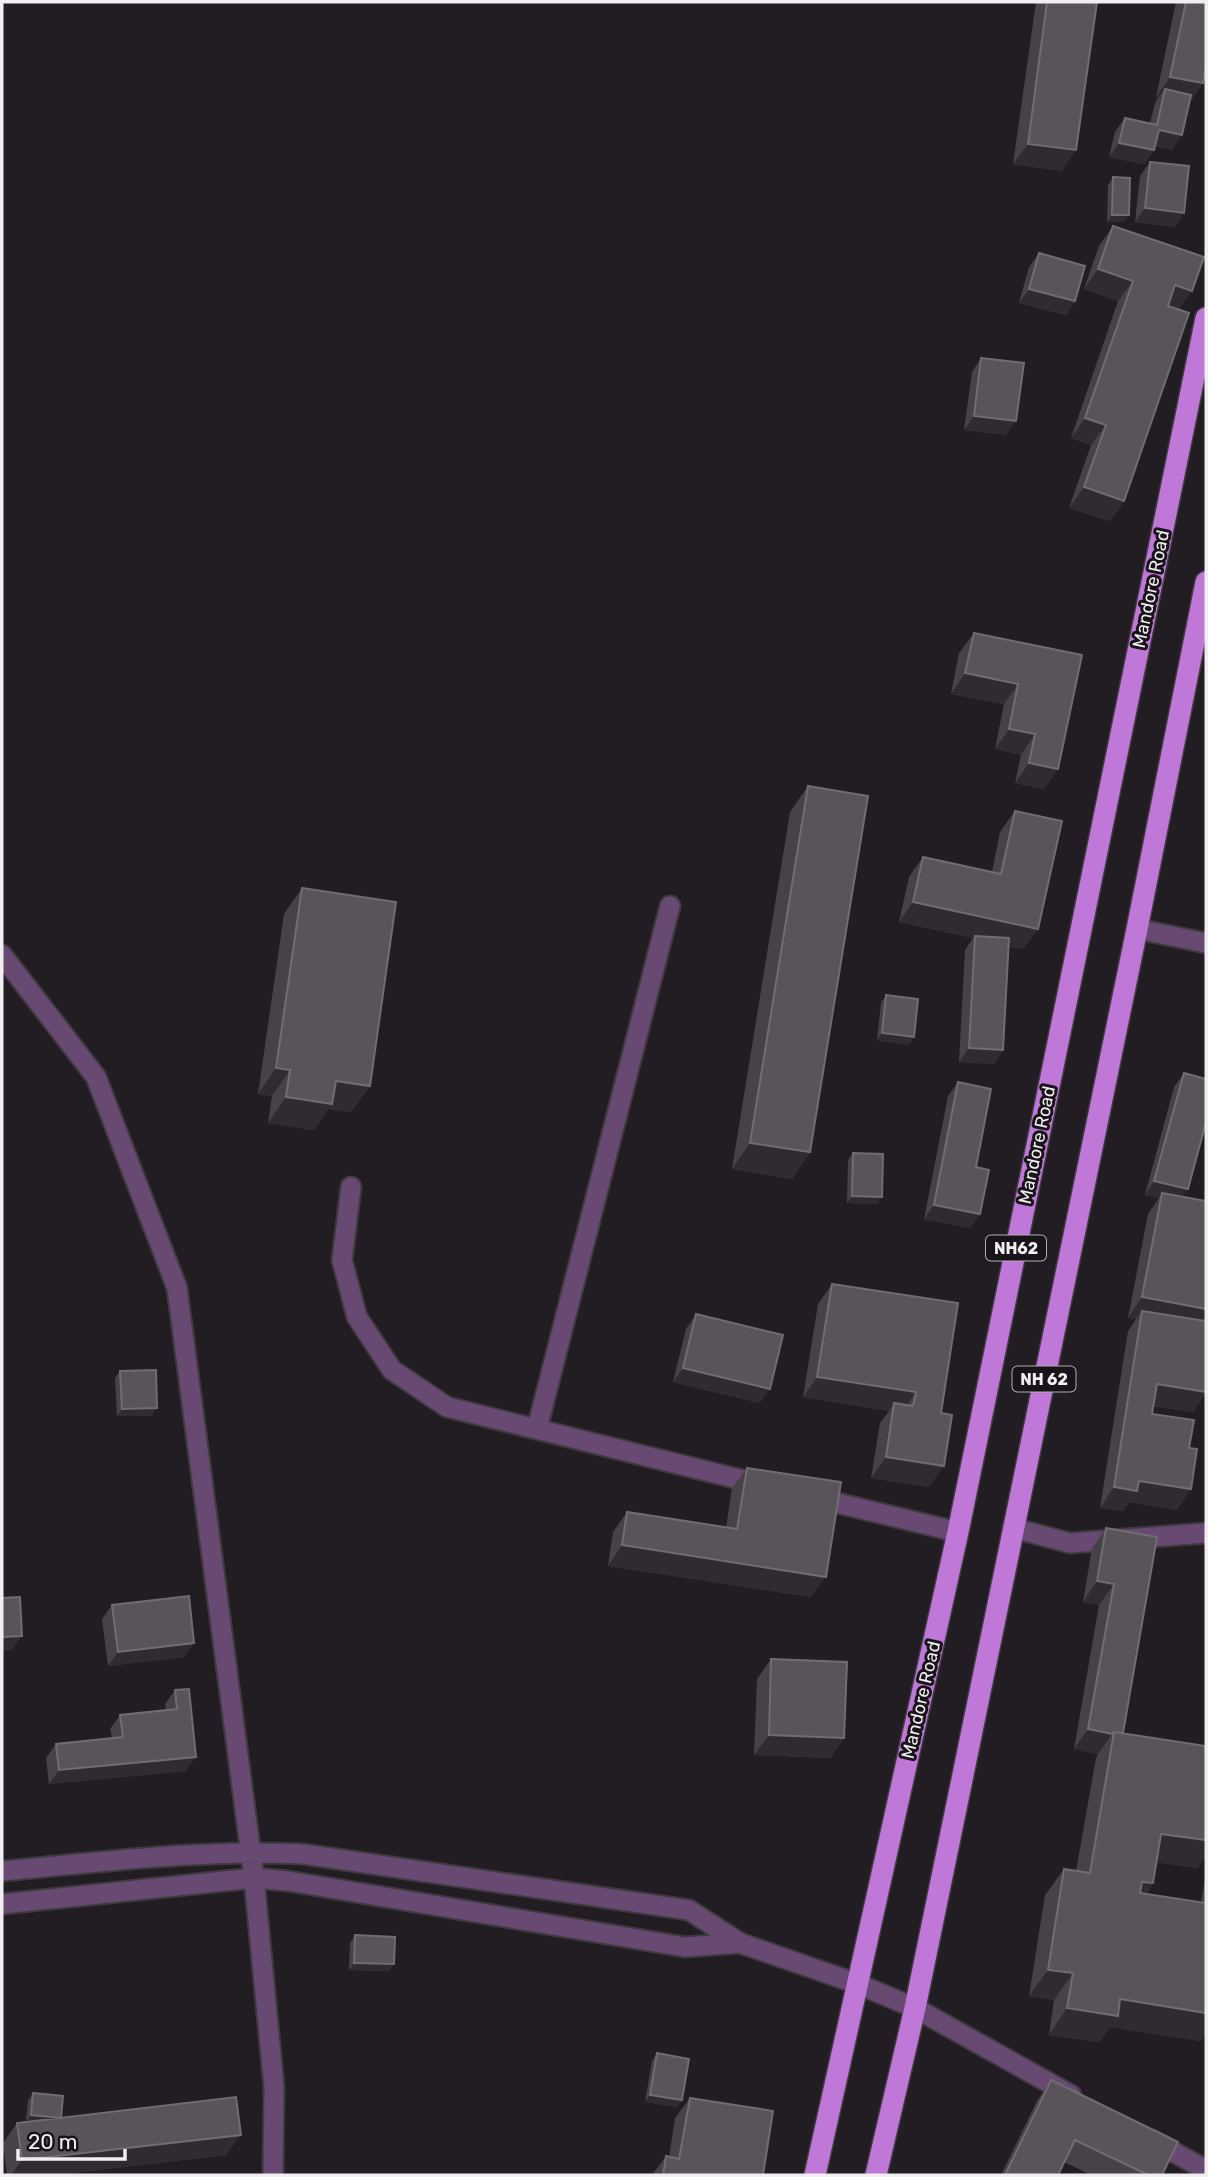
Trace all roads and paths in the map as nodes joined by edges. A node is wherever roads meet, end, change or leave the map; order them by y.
1 (1206, 318) edge
2 (1206, 582) edge
3 (670, 906) dead end
4 (1137, 929) junction
5 (1206, 943) edge
6 (2, 955) edge
7 (351, 1187) dead end
8 (537, 1429) junction
9 (1013, 1528) junction
10 (958, 1532) junction
11 (1206, 1533) edge
12 (250, 1851) junction
13 (2, 1871) edge
14 (254, 1878) junction
15 (2, 1903) edge
16 (740, 1943) junction
17 (858, 1984) junction
18 (915, 2008) junction
19 (1085, 2102) edge
20 (1133, 2129) edge
21 (1206, 2170) edge
22 (273, 2175) edge
23 (815, 2175) edge
24 (876, 2175) edge

1 - 10 highway, Mandore Road / NH62
2 - 4 highway, NH 62
3 - 8 lane
4 - 5 lane
4 - 9 highway, NH 62
6 - 12 lane
7 - 8 lane
8 - 10 lane
9 - 11 lane
9 - 18 highway, NH 62
10 - 17 highway, Mandore Road / NH62
12 - 13 lane
12 - 14 lane
12 - 16 lane
14 - 15 lane
14 - 16 lane
14 - 22 lane
16 - 17 lane
17 - 18 lane
17 - 23 highway, Mandore Road / NH62
18 - 19 lane
18 - 24 highway, NH 62
20 - 21 lane

